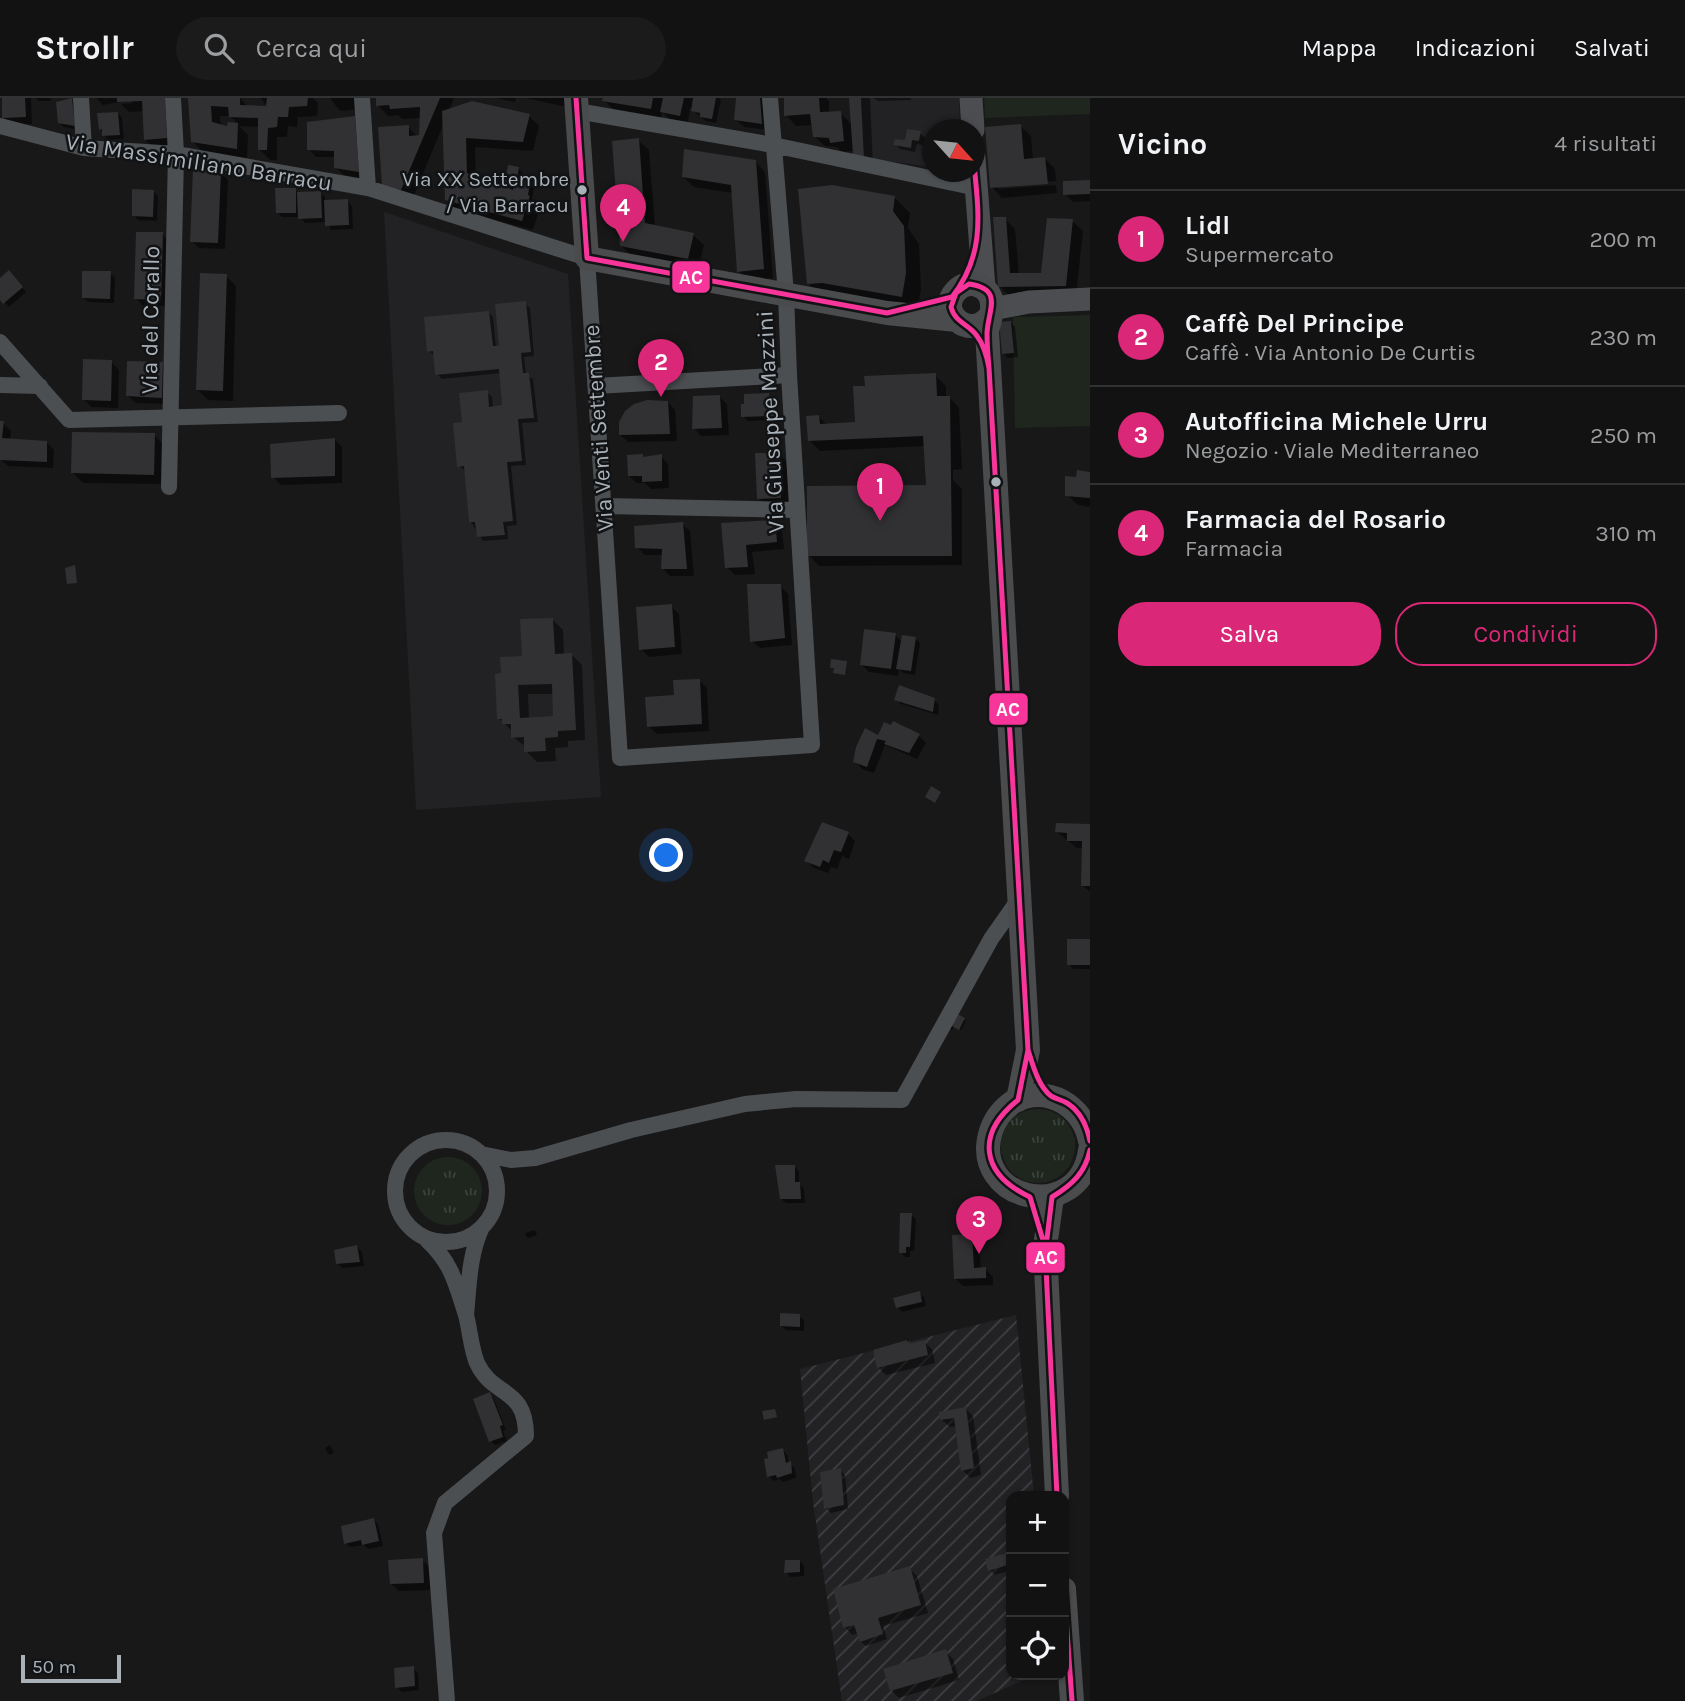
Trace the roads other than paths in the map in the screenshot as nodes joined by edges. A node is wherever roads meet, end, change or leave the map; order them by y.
1 (80, 98) edge
2 (173, 98) edge
3 (362, 98) edge
4 (770, 98) edge
5 (971, 98) edge
6 (576, 105) edge
7 (972, 119) edge
8 (0, 126) edge
9 (773, 145) junction
10 (84, 148) junction
11 (176, 154) junction
12 (976, 182) edge
13 (368, 188) junction
14 (976, 188) junction
15 (587, 258) junction
16 (786, 295) junction
17 (1090, 299) edge
18 (974, 304) junction
19 (0, 342) edge
20 (789, 375) junction
21 (0, 385) edge
22 (40, 386) junction
23 (596, 386) junction
24 (338, 413) dead end
25 (171, 418) junction
26 (169, 487) dead end
27 (604, 506) junction
28 (797, 510) junction
29 (812, 745) joint
30 (1020, 899) junction
31 (1028, 1050) junction
32 (1051, 1096) junction
33 (1018, 1100) junction
34 (1089, 1149) edge
35 (481, 1154) junction
36 (511, 1160) junction
37 (496, 1184) junction
38 (1056, 1195) junction
39 (1030, 1197) junction
40 (484, 1224) junction
41 (426, 1238) junction
42 (1045, 1247) junction
43 (466, 1315) junction
44 (1058, 1491) edge
45 (1066, 1617) edge
46 (447, 1701) edge
47 (1072, 1701) edge

1 - 10 street
2 - 11 street, Via del Corallo
3 - 13 street
4 - 9 street, Via Giuseppe Mazzini
5 - 7 main road
6 - 9 street
6 - 15 main road, Via Venti Settembre
8 - 10 street, Via Massimiliano Barracu
9 - 14 street
9 - 16 street, Via Giuseppe Mazzini
10 - 11 street, Via Massimiliano Barracu
11 - 13 street, Via Massimiliano Barracu
11 - 25 street, Via del Corallo
12 - 14 main road
13 - 15 street, Via Massimiliano Barracu
14 - 18 main road
15 - 16 main road, Via Massimiliano Barracu
15 - 23 street, Via Venti Settembre
16 - 18 main road, Via Massimiliano Barracu
16 - 20 street, Via Giuseppe Mazzini
17 - 18 main road
18 - 30 main road
19 - 22 street
20 - 23 street
20 - 28 street, Via Giuseppe Mazzini
21 - 22 street
22 - 25 street
23 - 27 street, Via Venti Settembre
24 - 25 street
25 - 26 street, Via del Corallo
27 - 28 street
27 - 29 street, Via Venti Settembre
28 - 29 street, Via Giuseppe Mazzini
30 - 31 main road
30 - 36 street
31 - 32 main road
31 - 33 main road
32 - 33 main road
32 - 34 main road
33 - 39 main road
34 - 38 main road
35 - 36 street
35 - 37 street
35 - 41 street
36 - 37 street
37 - 40 street
38 - 39 main road
38 - 42 main road
39 - 42 main road
40 - 41 street
40 - 43 street
41 - 43 street
42 - 44 main road
43 - 46 street
45 - 47 main road

